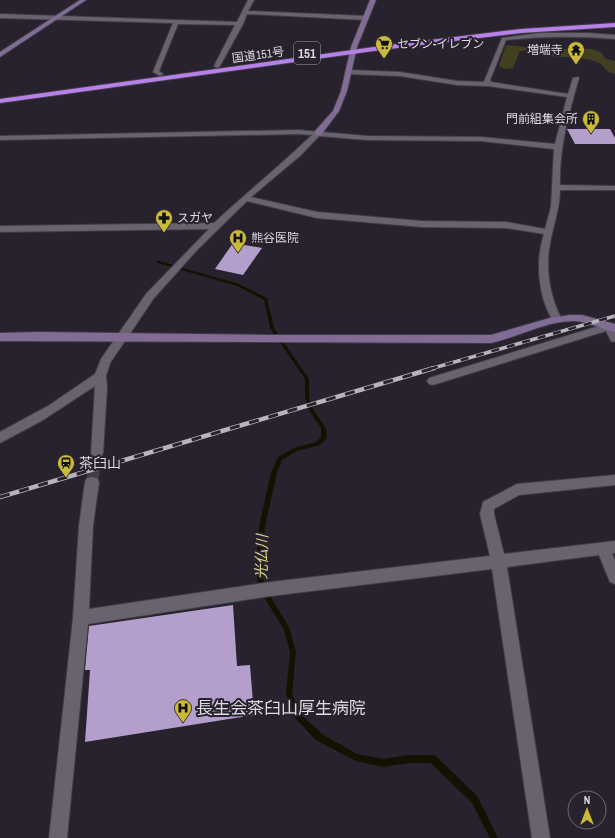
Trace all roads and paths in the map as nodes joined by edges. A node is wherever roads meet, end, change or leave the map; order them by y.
1 (83, 0) edge
2 (251, 0) edge
3 (373, 0) edge
4 (246, 12) junction
5 (0, 16) edge
6 (366, 18) junction
7 (55, 19) junction
8 (615, 21) edge
9 (176, 22) junction
10 (240, 24) junction
11 (615, 25) edge
12 (615, 37) edge
13 (353, 49) junction
14 (0, 55) edge
15 (217, 66) junction
16 (348, 72) junction
17 (160, 74) junction
18 (576, 78) dead end
19 (488, 84) junction
20 (0, 96) edge
21 (571, 96) junction
22 (0, 102) edge
23 (318, 133) junction
24 (0, 138) edge
25 (558, 147) junction
26 (556, 187) junction
27 (615, 188) edge
28 (245, 198) junction
29 (216, 226) junction
30 (0, 229) edge
31 (549, 232) junction
32 (557, 319) junction
33 (612, 327) edge
34 (0, 337) edge
35 (122, 337) junction
36 (615, 338) edge
37 (100, 376) junction
38 (433, 382) dead end
39 (0, 438) edge
40 (97, 453) tunnel mouth
41 (615, 480) edge
42 (92, 482) tunnel mouth
43 (609, 548) edge
44 (498, 560) junction
45 (615, 577) edge
46 (81, 618) junction
47 (58, 838) edge
48 (541, 838) edge

1 - 7 street
2 - 4 street
3 - 6 street
4 - 6 street
4 - 10 street
5 - 7 street
6 - 13 street
7 - 9 street
7 - 14 street
8 - 13 highway, 国道151号 / 151
9 - 10 street
9 - 17 street
10 - 15 street
11 - 13 highway, 国道151号 / 151
12 - 19 street
13 - 15 highway, 国道151号 / 151
13 - 16 street
13 - 22 highway, 国道151号 / 151
15 - 17 highway, 国道151号 / 151
16 - 19 street
16 - 23 street
17 - 20 highway, 国道151号 / 151
18 - 21 street
19 - 21 street
21 - 25 street
23 - 24 street
23 - 25 street
23 - 28 street
25 - 26 street
26 - 27 street
26 - 31 street
28 - 29 street
28 - 31 street
29 - 30 street
29 - 35 street
31 - 32 street
32 - 33 street
32 - 35 street
33 - 36 street
33 - 38 street
34 - 35 street
35 - 37 street
37 - 39 street
37 - 40 street
41 - 44 street
42 - 46 street
43 - 44 street
43 - 45 street
44 - 46 street
44 - 48 street
46 - 47 street

